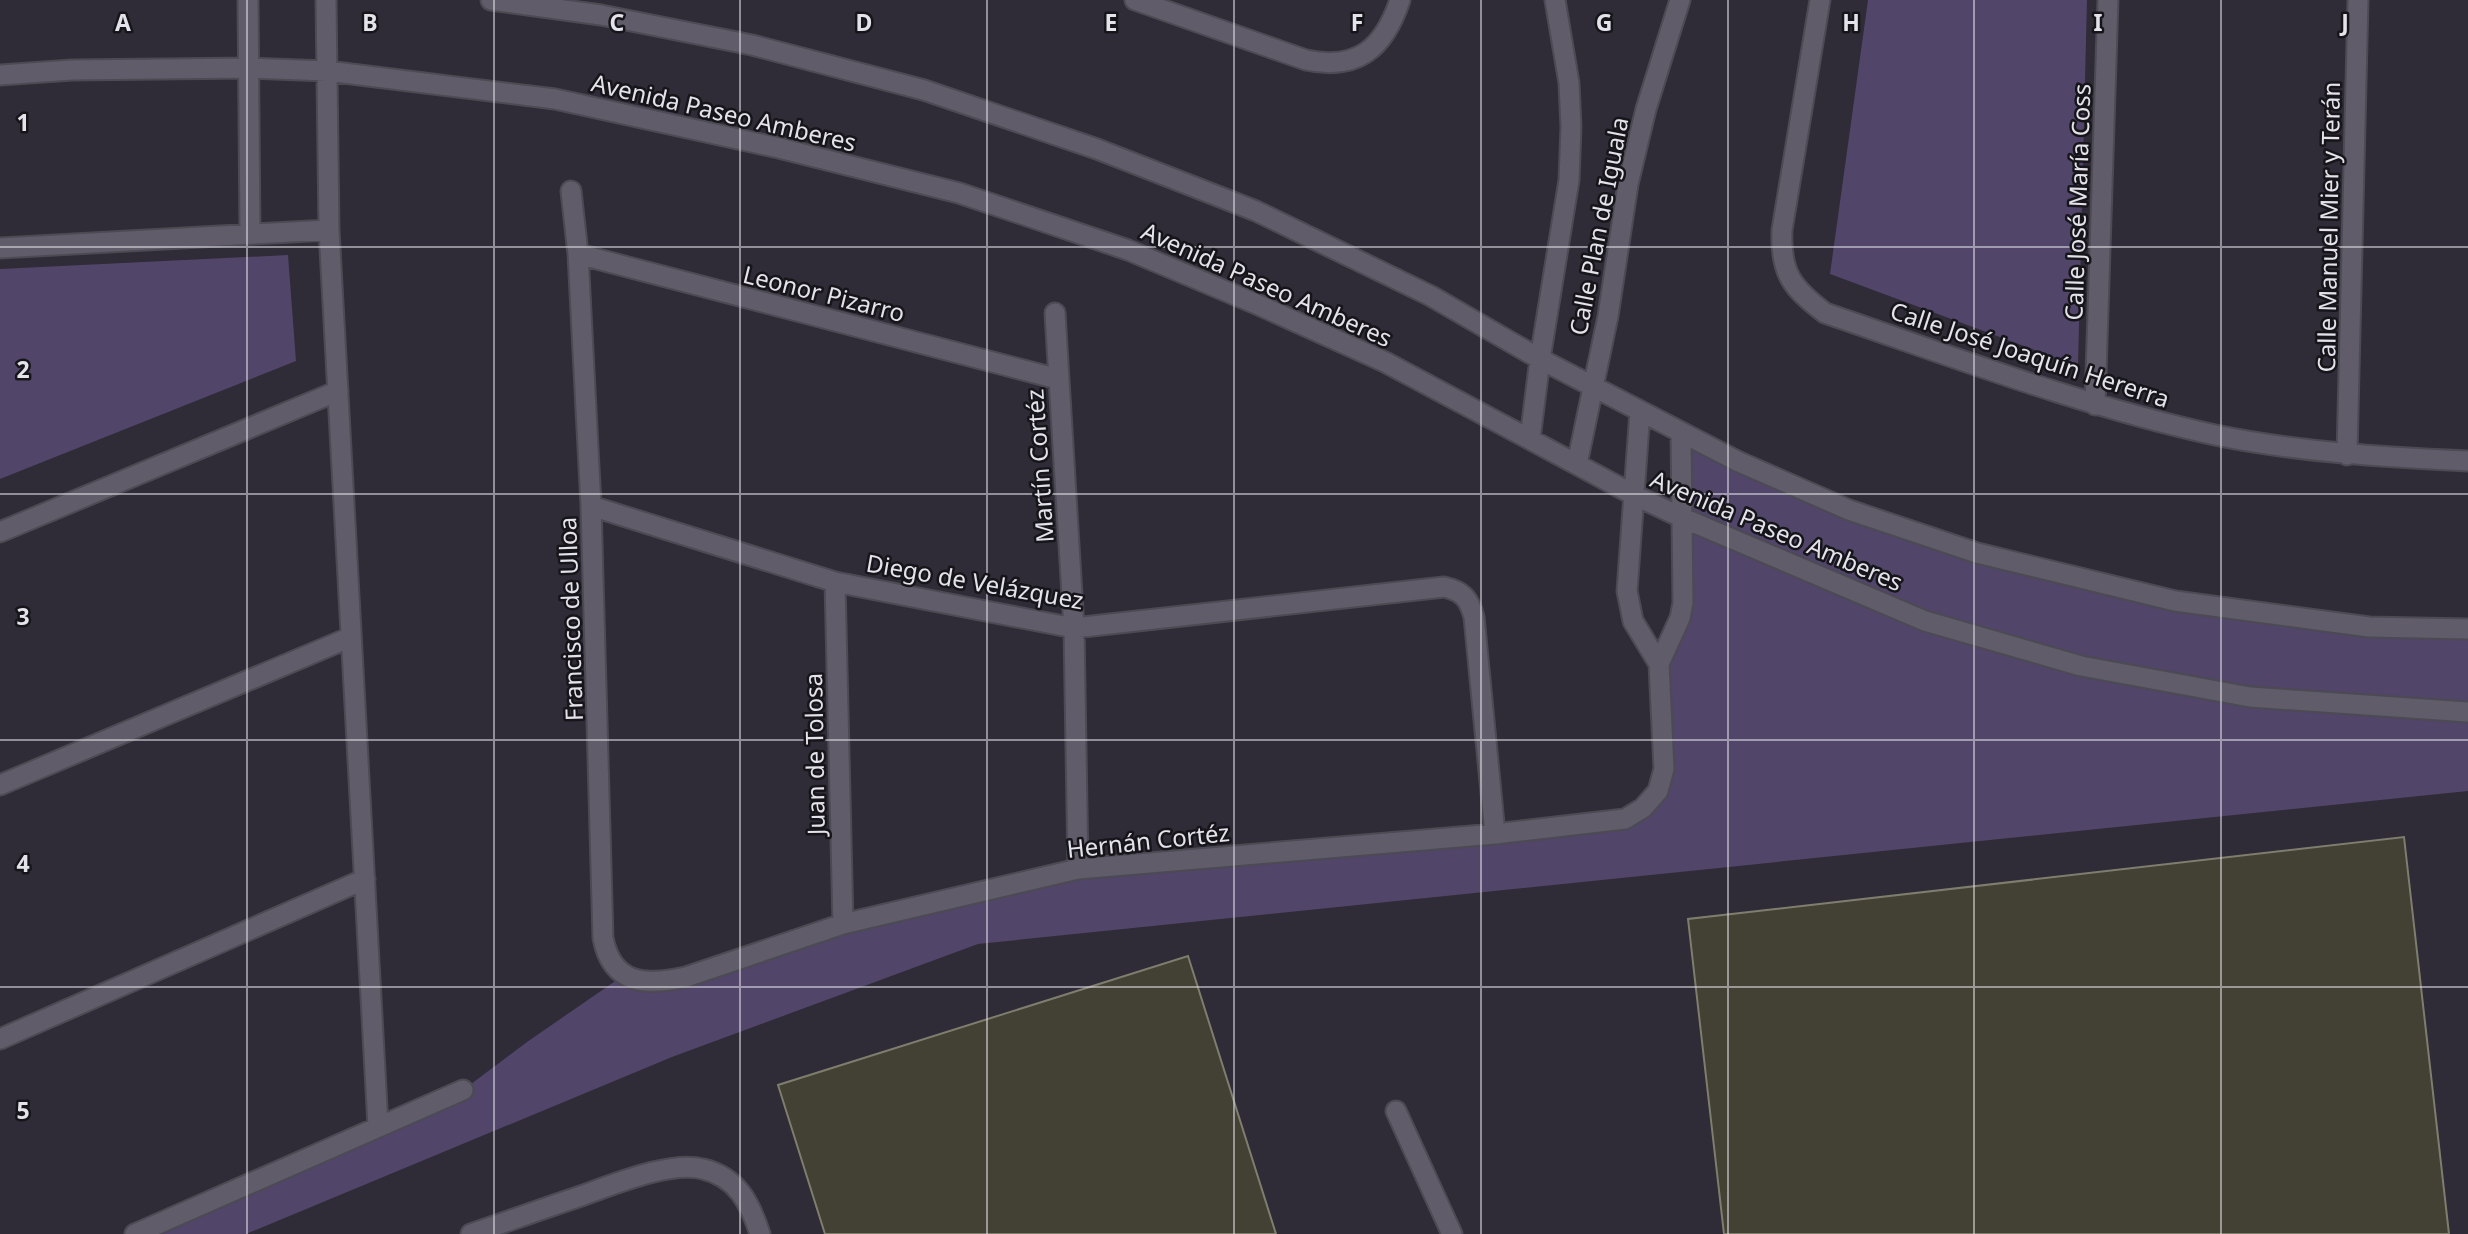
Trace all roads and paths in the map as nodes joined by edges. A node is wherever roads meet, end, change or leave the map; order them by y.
1 (248, 0) edge
2 (326, 0) edge
3 (491, 0) edge
4 (1135, 0) edge
5 (1400, 0) edge
6 (1555, 0) edge
7 (1680, 0) edge
8 (1821, 0) edge
9 (2108, 0) edge
10 (2358, 0) edge
11 (249, 68) junction
12 (327, 71) junction
13 (0, 75) edge
14 (571, 191) dead end
15 (329, 230) junction
16 (250, 233) junction
17 (0, 248) edge
18 (578, 254) junction
19 (1055, 313) dead end
20 (1540, 359) junction
21 (1058, 379) junction
22 (1592, 386) junction
23 (338, 391) junction
24 (2095, 405) junction
25 (1640, 411) junction
26 (1681, 432) junction
27 (1530, 439) junction
28 (2347, 455) junction
29 (2468, 461) edge
30 (1577, 464) junction
31 (1634, 495) junction
32 (591, 506) junction
33 (1683, 518) junction
34 (0, 532) edge
35 (835, 582) junction
36 (1074, 628) junction
37 (2468, 629) edge
38 (351, 637) junction
39 (1659, 664) junction
40 (2468, 712) edge
41 (0, 785) edge
42 (1495, 834) junction
43 (1078, 869) junction
44 (365, 879) junction
45 (843, 924) junction
46 (624, 975) joint
47 (0, 1039) edge
48 (463, 1090) dead end
49 (1396, 1111) dead end
50 (378, 1126) junction
51 (135, 1234) edge
52 (471, 1234) edge
53 (760, 1234) edge
54 (1452, 1234) edge

1 - 11 street
2 - 12 street
3 - 20 street, Avenida Paseo Amberes
4 - 5 street
6 - 20 street, Calle Plan de Iguala
7 - 22 street, Calle Plan de Iguala
8 - 24 street, Calle José Joaquín Hererra
9 - 24 street, Calle José María Coss
10 - 28 street, Calle Manuel Mier y Terán
11 - 12 street, Avenida Paseo Amberes
11 - 13 street, Avenida Paseo Amberes
11 - 16 street
12 - 15 street
12 - 27 street, Avenida Paseo Amberes
14 - 18 street, Francisco de Ulloa
15 - 16 street
15 - 23 street
16 - 17 street
18 - 21 street, Leonor Pizarro
18 - 32 street, Francisco de Ulloa
19 - 21 street, Martín Cortéz
20 - 22 street, Avenida Paseo Amberes
20 - 27 street, Calle Plan de Iguala
21 - 36 street, Martín Cortéz
22 - 25 street, Avenida Paseo Amberes
22 - 30 street, Calle Plan de Iguala
23 - 34 street
23 - 38 street
24 - 28 street, Calle José Joaquín Hererra
25 - 26 street, Avenida Paseo Amberes
25 - 31 street
26 - 33 street
26 - 37 street, Avenida Paseo Amberes
27 - 30 street, Avenida Paseo Amberes
28 - 29 street, Calle José Joaquín Hererra
30 - 31 street, Avenida Paseo Amberes
31 - 33 street, Avenida Paseo Amberes
31 - 39 street
32 - 35 street, Diego de Velázquez
32 - 46 street, Francisco de Ulloa
33 - 39 street
33 - 40 street, Avenida Paseo Amberes
35 - 36 street, Diego de Velázquez
35 - 45 street, Juan de Tolosa
36 - 42 street, Diego de Velázquez
36 - 43 street, Martín Cortéz
38 - 41 street
38 - 44 street
39 - 42 street, Hernán Cortéz
42 - 43 street, Hernán Cortéz
43 - 45 street, Hernán Cortéz
44 - 47 street
44 - 50 street
45 - 46 street, Hernán Cortéz
48 - 50 street
49 - 54 street
50 - 51 street
52 - 53 street

